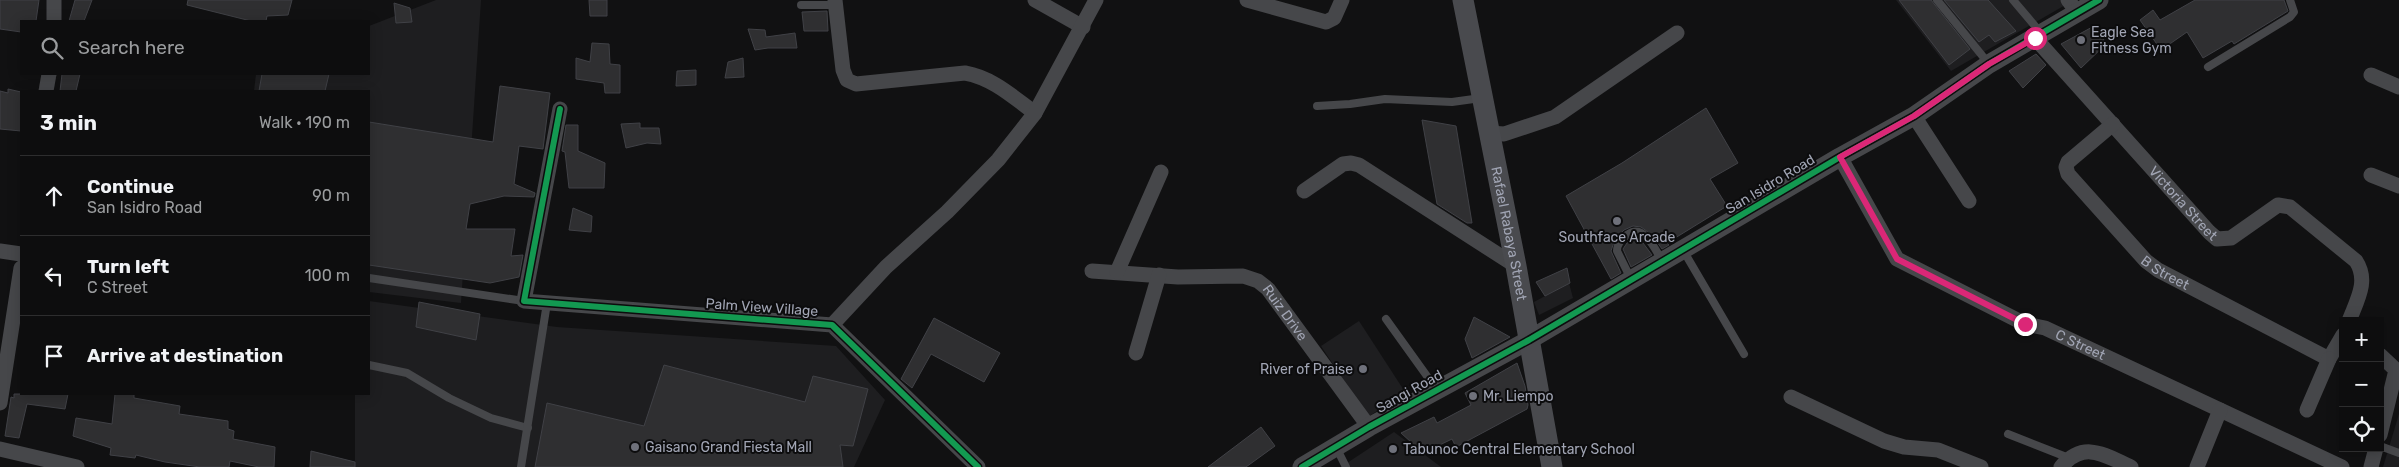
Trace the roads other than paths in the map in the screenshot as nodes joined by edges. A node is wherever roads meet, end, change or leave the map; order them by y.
1 (54, 0) edge
2 (1035, 0) edge
3 (1096, 0) edge
4 (1247, 0) edge
5 (1342, 0) edge
6 (1464, 0) edge
7 (1937, 0) edge
8 (2013, 0) edge
9 (2100, 0) edge
10 (2290, 0) edge
11 (835, 2) edge
12 (801, 5) dead end
13 (2073, 6) edge
14 (54, 20) edge
15 (1083, 27) junction
16 (1676, 33) dead end
17 (2039, 36) junction
18 (1989, 64) junction
19 (2208, 67) dead end
20 (48, 75) edge
21 (2371, 75) dead end
22 (2399, 87) edge
23 (46, 90) edge
24 (1482, 98) junction
25 (1316, 106) dead end
26 (560, 109) dead end
27 (1035, 113) junction
28 (1914, 116) junction
29 (2113, 124) junction
30 (1490, 133) junction
31 (1840, 157) junction
32 (1161, 172) dead end
33 (2371, 175) dead end
34 (2399, 186) edge
35 (1304, 191) dead end
36 (1970, 201) dead end
37 (1683, 250) junction
38 (0, 251) edge
39 (20, 254) edge
40 (1663, 262) junction
41 (1516, 266) junction
42 (1092, 271) dead end
43 (1117, 272) junction
44 (20, 274) edge
45 (1159, 275) junction
46 (370, 278) edge
47 (1631, 280) junction
48 (524, 301) junction
49 (547, 303) junction
50 (2350, 317) edge
51 (1386, 319) dead end
52 (832, 325) junction
53 (1529, 340) junction
54 (2339, 342) edge
55 (1136, 353) dead end
56 (1744, 354) dead end
57 (2330, 359) junction
58 (2384, 359) edge
59 (370, 365) edge
60 (2396, 383) edge
61 (1437, 390) junction
62 (1791, 397) dead end
63 (0, 403) edge
64 (2220, 410) junction
65 (2307, 410) dead end
66 (2384, 422) edge
67 (1369, 427) junction
68 (528, 428) junction
69 (2008, 434) dead end
70 (1336, 447) junction
71 (2384, 447) edge
72 (0, 449) edge
73 (2375, 452) edge
74 (2399, 453) edge
75 (2065, 462) edge
76 (77, 467) edge
77 (522, 467) edge
78 (978, 467) edge
79 (1302, 467) edge
80 (1346, 467) edge
81 (1552, 467) edge
82 (1981, 467) edge
83 (2131, 467) edge
84 (2197, 467) edge
85 (2342, 467) edge
86 (2371, 467) edge

1 - 14 street
2 - 15 street
3 - 15 street, Palm View Village
4 - 5 street
6 - 24 main road, Rafael Rabaya Street
7 - 18 lane
8 - 17 lane
9 - 13 street, San Isidro Road
10 - 19 lane
11 - 12 lane
11 - 27 street
13 - 17 street, San Isidro Road
15 - 27 street, Palm View Village
16 - 30 street
17 - 18 street, San Isidro Road
17 - 29 street, Victoria Street
18 - 28 street, San Isidro Road
20 - 23 street
21 - 22 street
24 - 25 lane
24 - 30 main road, Rafael Rabaya Street
26 - 48 street
27 - 52 street, Palm View Village
28 - 31 street, San Isidro Road
28 - 36 street
29 - 50 street, Victoria Street
29 - 57 street, B Street
30 - 41 main road, Rafael Rabaya Street
31 - 37 street, San Isidro Road
31 - 64 street, C Street
32 - 43 street
33 - 34 street
35 - 41 street
37 - 40 street, San Isidro Road
37 - 56 lane
38 - 39 street
40 - 47 street, San Isidro Road
40 - 47 lane
41 - 53 main road, Rafael Rabaya Street
42 - 43 street, Ruiz Drive
43 - 45 street, Ruiz Drive
44 - 63 street
45 - 55 street
45 - 67 street, Ruiz Drive
46 - 48 lane
47 - 53 street, San Isidro Road
48 - 49 street, Palm View Village
49 - 52 street, Palm View Village
49 - 68 lane
51 - 61 lane
52 - 78 street, Palm View Village
53 - 61 street, Sangi Road
53 - 81 main road, Rafael Rabaya Street
54 - 57 street
57 - 65 street
58 - 60 street
59 - 68 lane
60 - 66 street
61 - 67 street, Sangi Road
62 - 82 street
64 - 84 street
64 - 85 street, C Street
67 - 70 street, Sangi Road
68 - 77 lane
69 - 75 lane
70 - 79 street, Sangi Road
70 - 80 lane
71 - 74 lane
72 - 76 street
73 - 86 street
75 - 83 street

